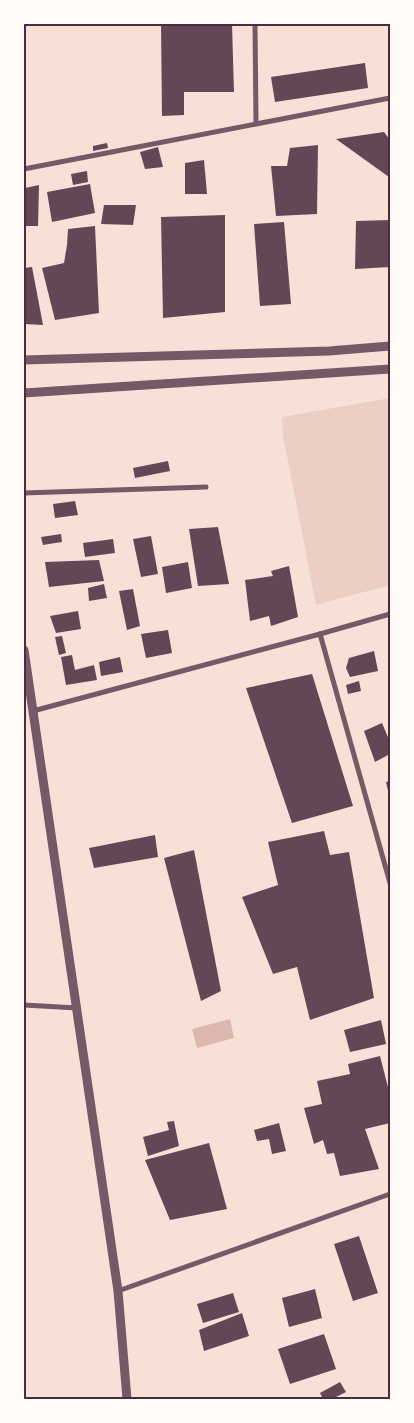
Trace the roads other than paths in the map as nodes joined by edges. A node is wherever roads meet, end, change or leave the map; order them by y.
1 (256, 24) edge
2 (390, 98) edge
3 (256, 123) junction
4 (24, 169) edge
5 (390, 346) edge
6 (24, 360) edge
7 (390, 369) edge
8 (24, 393) edge
9 (206, 487) dead end
10 (24, 493) edge
11 (390, 614) edge
12 (320, 634) junction
13 (24, 650) edge
14 (33, 711) junction
15 (390, 883) edge
16 (24, 1005) edge
17 (77, 1008) junction
18 (390, 1194) edge
19 (118, 1291) junction
20 (127, 1399) edge

1 - 3 street
2 - 3 street
3 - 4 street
5 - 6 street
7 - 8 street
9 - 10 street
11 - 12 street
12 - 14 street
12 - 15 street
13 - 14 street
14 - 17 street
16 - 17 street
17 - 19 street
18 - 19 street
19 - 20 street

